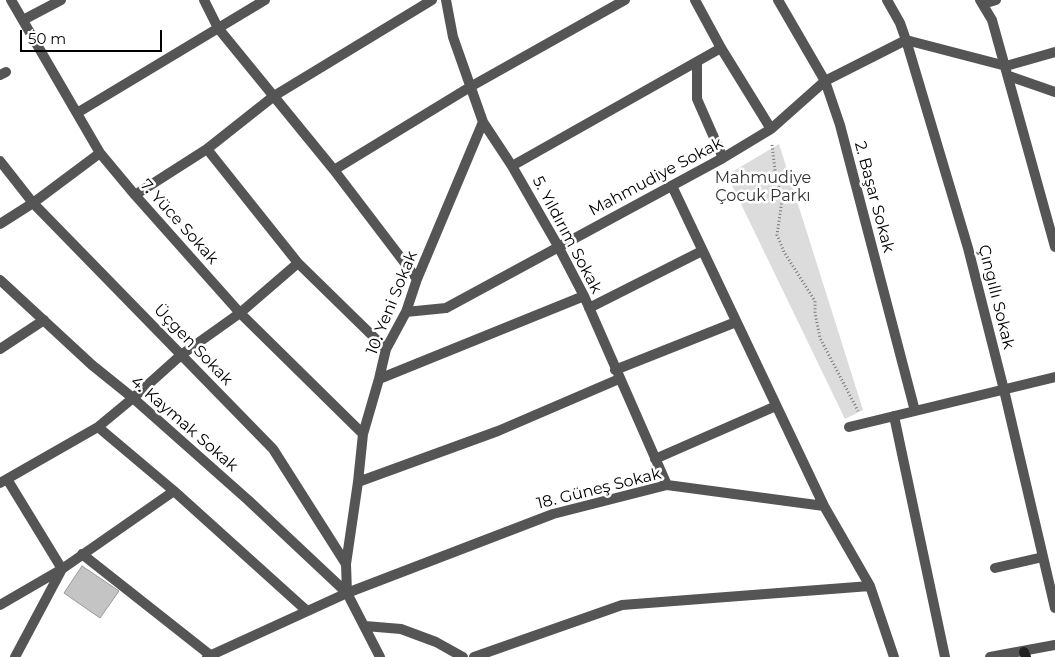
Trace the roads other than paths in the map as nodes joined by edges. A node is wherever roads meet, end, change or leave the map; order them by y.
1 (11, 0) edge
2 (60, 0) edge
3 (204, 0) edge
4 (265, 0) edge
5 (432, 0) edge
6 (446, 0) edge
7 (625, 0) edge
8 (695, 0) edge
9 (778, 0) edge
10 (887, 0) edge
11 (996, 0) edge
12 (981, 2) edge
13 (23, 20) junction
14 (218, 28) junction
15 (906, 40) junction
16 (721, 48) junction
17 (1055, 52) edge
18 (697, 62) junction
19 (1007, 71) junction
20 (825, 81) junction
21 (470, 87) junction
22 (1055, 92) edge
23 (274, 96) junction
24 (77, 113) junction
25 (483, 122) junction
26 (771, 129) junction
27 (207, 149) junction
28 (100, 153) junction
29 (723, 158) junction
30 (0, 161) edge
31 (512, 166) junction
32 (334, 170) junction
33 (672, 186) junction
34 (135, 195) junction
35 (33, 203) junction
36 (0, 224) edge
37 (558, 246) junction
38 (1055, 247) edge
39 (702, 251) junction
40 (298, 263) junction
41 (417, 279) junction
42 (0, 280) edge
43 (584, 296) junction
44 (589, 308) junction
45 (406, 312) junction
46 (240, 313) junction
47 (44, 320) junction
48 (736, 322) junction
49 (0, 349) edge
50 (386, 349) junction
51 (181, 355) junction
52 (617, 375) junction
53 (1055, 378) edge
54 (379, 379) junction
55 (1004, 390) junction
56 (133, 398) junction
57 (776, 406) junction
58 (915, 411) junction
59 (894, 416) junction
60 (98, 427) junction
61 (849, 427) dead end
62 (363, 434) junction
63 (655, 459) junction
64 (4, 481) edge
65 (358, 482) junction
66 (666, 485) junction
67 (174, 491) junction
68 (824, 506) junction
69 (82, 554) junction
70 (1043, 557) junction
71 (346, 564) junction
72 (996, 568) dead end
73 (62, 569) junction
74 (870, 586) junction
75 (347, 593) junction
76 (0, 605) edge
77 (1055, 608) edge
78 (307, 611) junction
79 (365, 626) junction
80 (1055, 646) edge
81 (1025, 654) edge
82 (209, 656) edge
83 (15, 657) edge
84 (380, 657) edge
85 (463, 657) edge
86 (474, 657) edge
87 (894, 657) edge
88 (945, 657) edge
89 (990, 657) edge

1 - 13 street, 7. Yüce Sokak
2 - 13 street
3 - 14 street
4 - 14 street
5 - 23 street
6 - 21 street, 5. Yıldırım Sokak
7 - 21 street
8 - 16 street
9 - 20 street, 2. Başar Sokak
10 - 15 street, Çıngıllı Sokak
11 - 12 street
12 - 19 street
13 - 24 street, 7. Yüce Sokak
14 - 23 street
14 - 24 street
15 - 19 street
15 - 20 street, Mahmudiye Sokak
15 - 55 street, Çıngıllı Sokak
16 - 18 street
16 - 26 street
17 - 19 street
18 - 29 street
18 - 31 street
19 - 22 street
19 - 38 street
20 - 26 street, Mahmudiye Sokak
20 - 58 street, 2. Başar Sokak
21 - 25 street, 5. Yıldırım Sokak
21 - 32 street
23 - 27 street
23 - 32 street
24 - 28 street, 7. Yüce Sokak
25 - 31 street, 5. Yıldırım Sokak
25 - 41 street, 10. Yeni Sokak
26 - 29 street, Mahmudiye Sokak
27 - 34 street
27 - 40 street
28 - 34 street, 7. Yüce Sokak
28 - 35 street
29 - 33 street, Mahmudiye Sokak
30 - 35 street, Üçgen Sokak
31 - 37 street, 5. Yıldırım Sokak
32 - 41 street
33 - 37 street, Mahmudiye Sokak
33 - 39 street
34 - 46 street, 7. Yüce Sokak
35 - 36 street
35 - 51 street, Üçgen Sokak
37 - 43 street, 5. Yıldırım Sokak
37 - 45 street, Mahmudiye Sokak
39 - 44 street
39 - 48 street
40 - 46 street
40 - 50 street
41 - 45 street, 10. Yeni Sokak
42 - 47 street, 4. Kaymak Sokak
43 - 44 street, 5. Yıldırım Sokak
43 - 54 street
44 - 52 street, 5. Yıldırım Sokak
45 - 50 street, 10. Yeni Sokak
46 - 51 street
46 - 62 street, 7. Yüce Sokak
47 - 49 street
47 - 56 street, 4. Kaymak Sokak
48 - 52 street
48 - 57 street
50 - 54 street, 10. Yeni Sokak
51 - 56 street
51 - 71 street, Üçgen Sokak
52 - 63 street, 5. Yıldırım Sokak
52 - 65 street
53 - 55 street
54 - 62 street, 10. Yeni Sokak
55 - 58 street
55 - 70 street, Çıngıllı Sokak
56 - 60 street
56 - 75 street, 4. Kaymak Sokak
57 - 63 street
57 - 68 street
58 - 59 street
59 - 61 street
59 - 88 street
60 - 64 street
60 - 67 street
62 - 65 street, 10. Yeni Sokak
63 - 66 street, 5. Yıldırım Sokak
64 - 73 street
65 - 71 street, 10. Yeni Sokak
66 - 68 street, 18. Güneş Sokak
66 - 75 street, 18. Güneş Sokak
67 - 69 street
67 - 78 street
68 - 74 street
69 - 73 street
69 - 82 street
70 - 72 street
70 - 77 street, Çıngıllı Sokak
71 - 75 street, 10. Yeni Sokak
73 - 76 street
73 - 83 street
74 - 86 street
74 - 87 street
75 - 78 street, 18. Güneş Sokak
75 - 79 street
78 - 82 street, 18. Güneş Sokak
79 - 84 street
79 - 85 street
80 - 81 street
81 - 89 street

